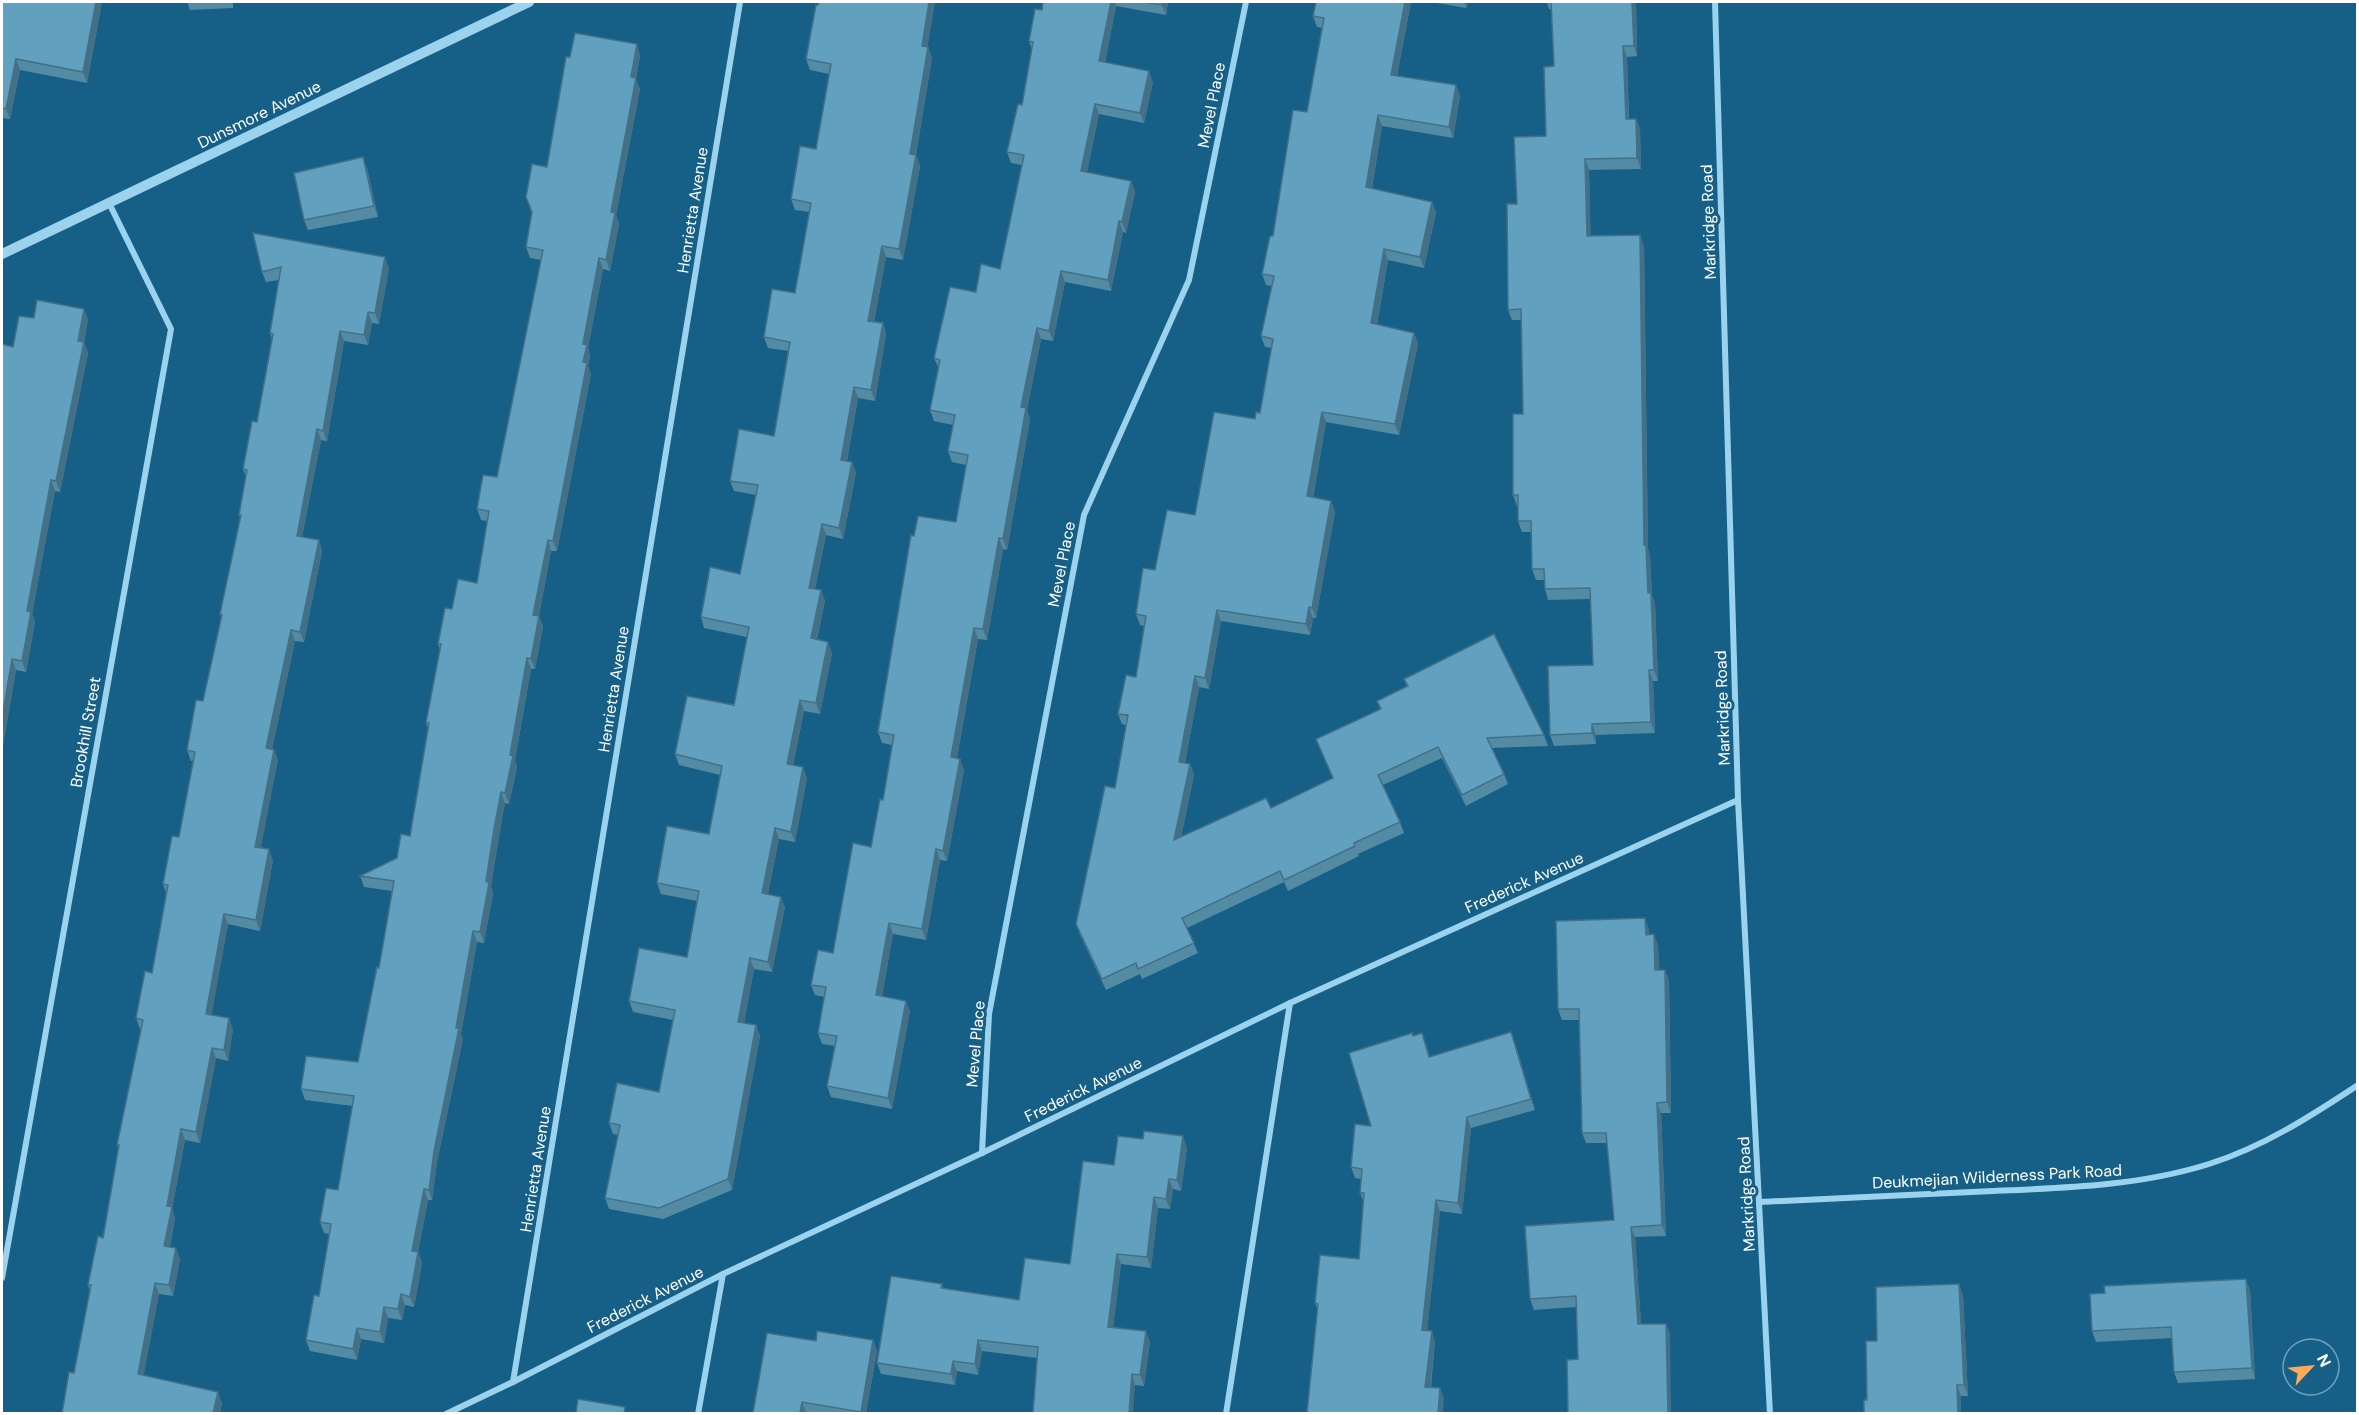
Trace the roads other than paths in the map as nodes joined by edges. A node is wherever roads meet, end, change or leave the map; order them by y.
1 (529, 2) edge
2 (740, 2) edge
3 (1246, 2) edge
4 (1715, 2) edge
5 (109, 202) junction
6 (2, 254) edge
7 (1738, 800) junction
8 (1290, 1003) junction
9 (2358, 1085) edge
10 (982, 1153) junction
11 (1760, 1202) junction
12 (723, 1274) junction
13 (2, 1278) edge
14 (513, 1382) junction
15 (446, 1413) edge
16 (698, 1413) edge
17 (1226, 1413) edge
18 (1770, 1413) edge

1 - 5 street, Dunsmore Avenue
2 - 14 street, Henrietta Avenue
3 - 10 street, Mevel Place
4 - 7 street, Markridge Road
5 - 6 street, Dunsmore Avenue
5 - 13 street, Brookhill Street
7 - 8 street, Frederick Avenue
7 - 11 street, Markridge Road
8 - 10 street, Frederick Avenue
8 - 17 street
9 - 11 street, Deukmejian Wilderness Park Road
10 - 12 street, Frederick Avenue
11 - 18 street, Markridge Road
12 - 14 street, Frederick Avenue
12 - 16 street
14 - 15 street, Frederick Avenue

